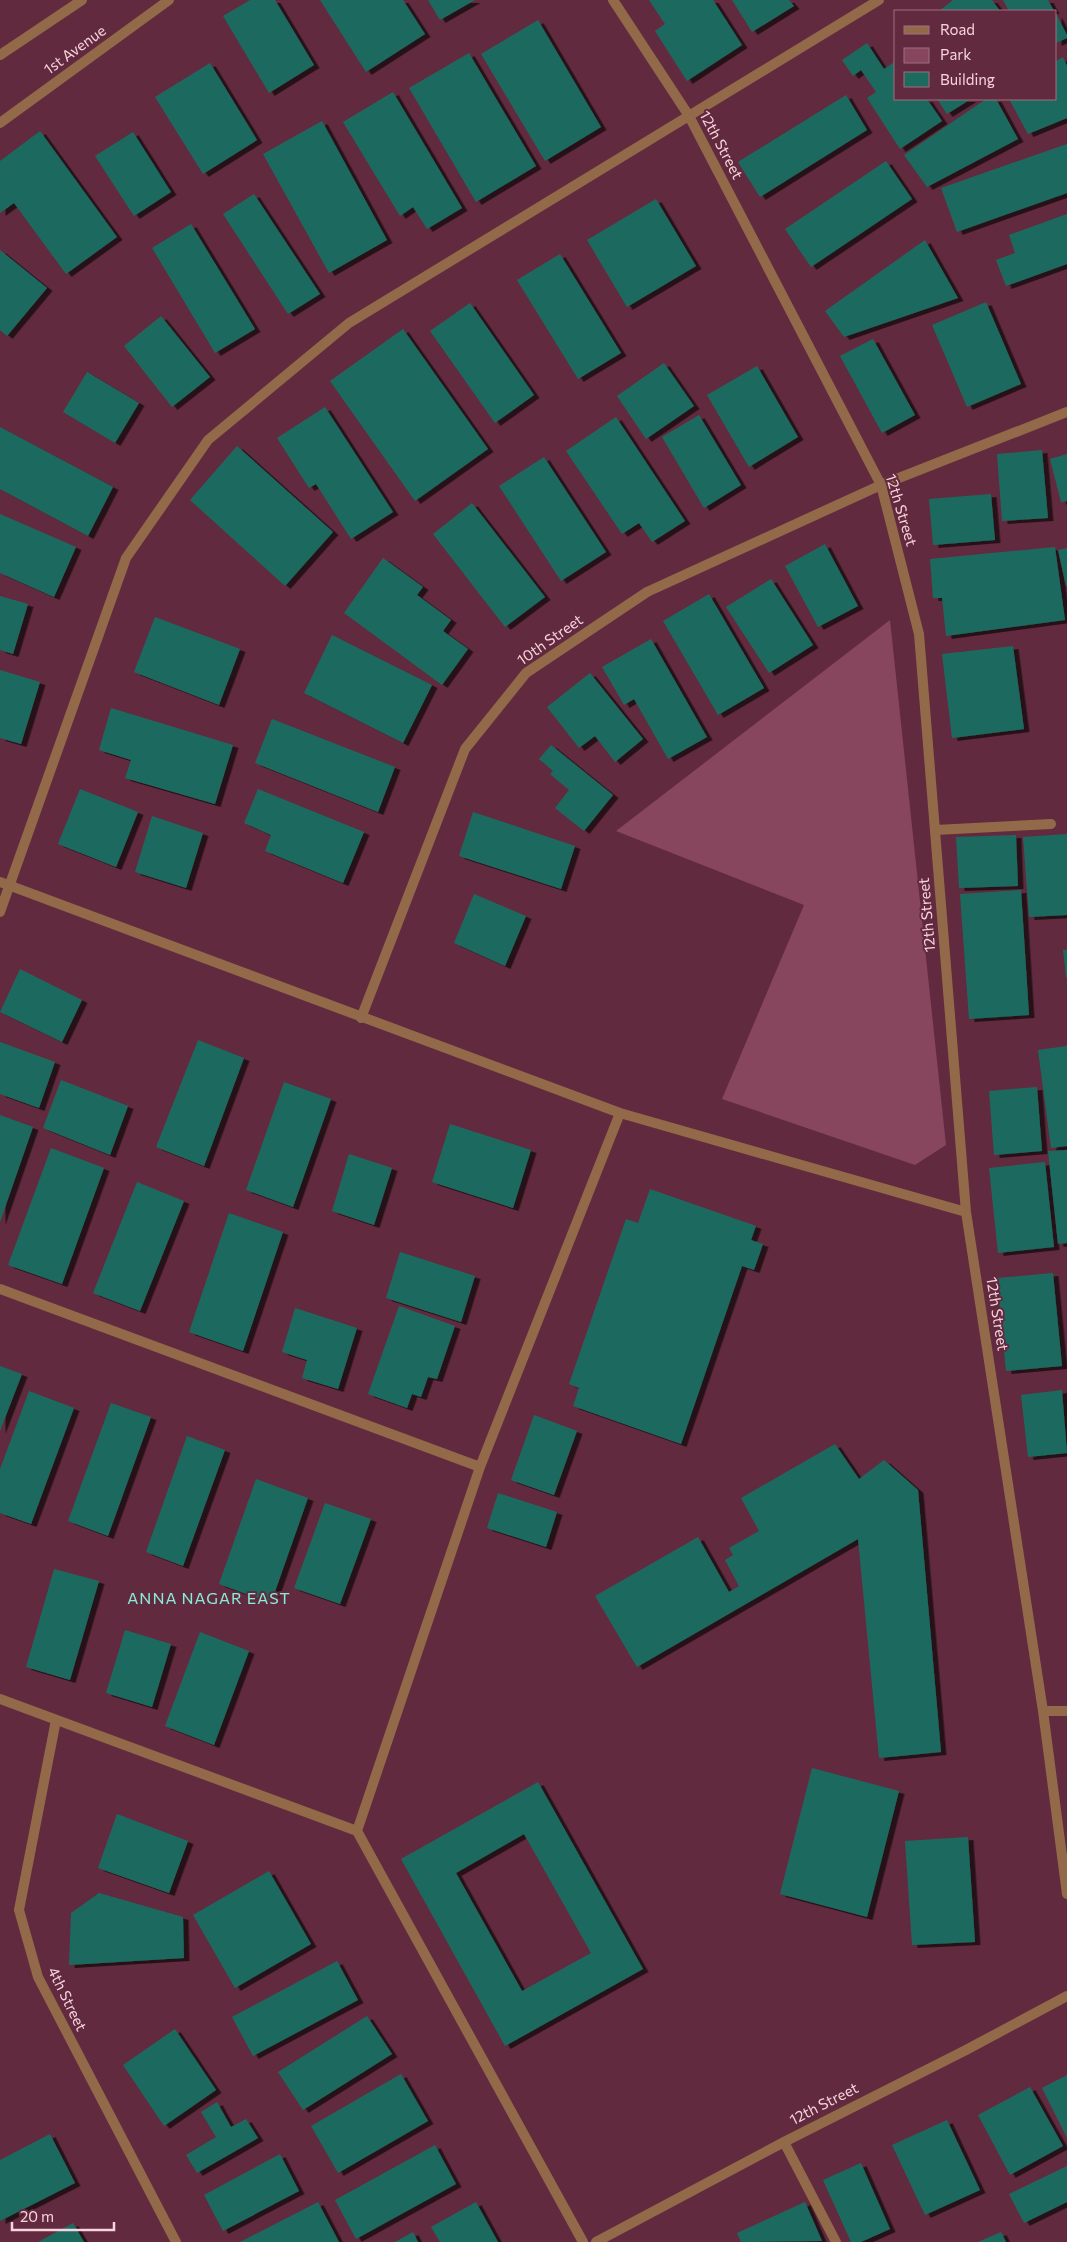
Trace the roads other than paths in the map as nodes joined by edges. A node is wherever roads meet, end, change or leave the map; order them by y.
1 (82, 0) edge
2 (169, 0) edge
3 (613, 0) edge
4 (879, 0) edge
5 (0, 55) edge
6 (689, 116) junction
7 (0, 123) edge
8 (1067, 412) edge
9 (881, 485) junction
10 (1051, 824) dead end
11 (935, 830) junction
12 (5, 884) edge
13 (0, 912) edge
14 (361, 1018) junction
15 (620, 1113) junction
16 (966, 1212) junction
17 (0, 1289) edge
18 (480, 1467) junction
19 (0, 1699) edge
20 (1043, 1711) junction
21 (1067, 1711) edge
22 (56, 1720) junction
23 (357, 1831) junction
24 (1067, 1894) edge
25 (1067, 1996) edge
26 (784, 2142) junction
27 (176, 2242) edge
28 (583, 2242) edge
29 (596, 2242) edge
30 (836, 2242) edge

1 - 5 street
2 - 7 street, 1st Avenue
3 - 6 street, 12th Street
4 - 6 street
6 - 9 street, 12th Street
6 - 12 street
8 - 9 street, 10th Street
9 - 11 street, 12th Street
9 - 14 street, 10th Street
10 - 11 street
11 - 16 street, 12th Street
12 - 13 street
12 - 14 street
14 - 15 street
15 - 16 street
15 - 18 street
16 - 20 street, 12th Street
17 - 18 street
18 - 23 street
19 - 22 street
20 - 21 street
20 - 24 street, 12th Street
22 - 23 street
22 - 27 street, 4th Street
23 - 28 street
25 - 26 street, 12th Street
26 - 29 street, 12th Street
26 - 30 street

